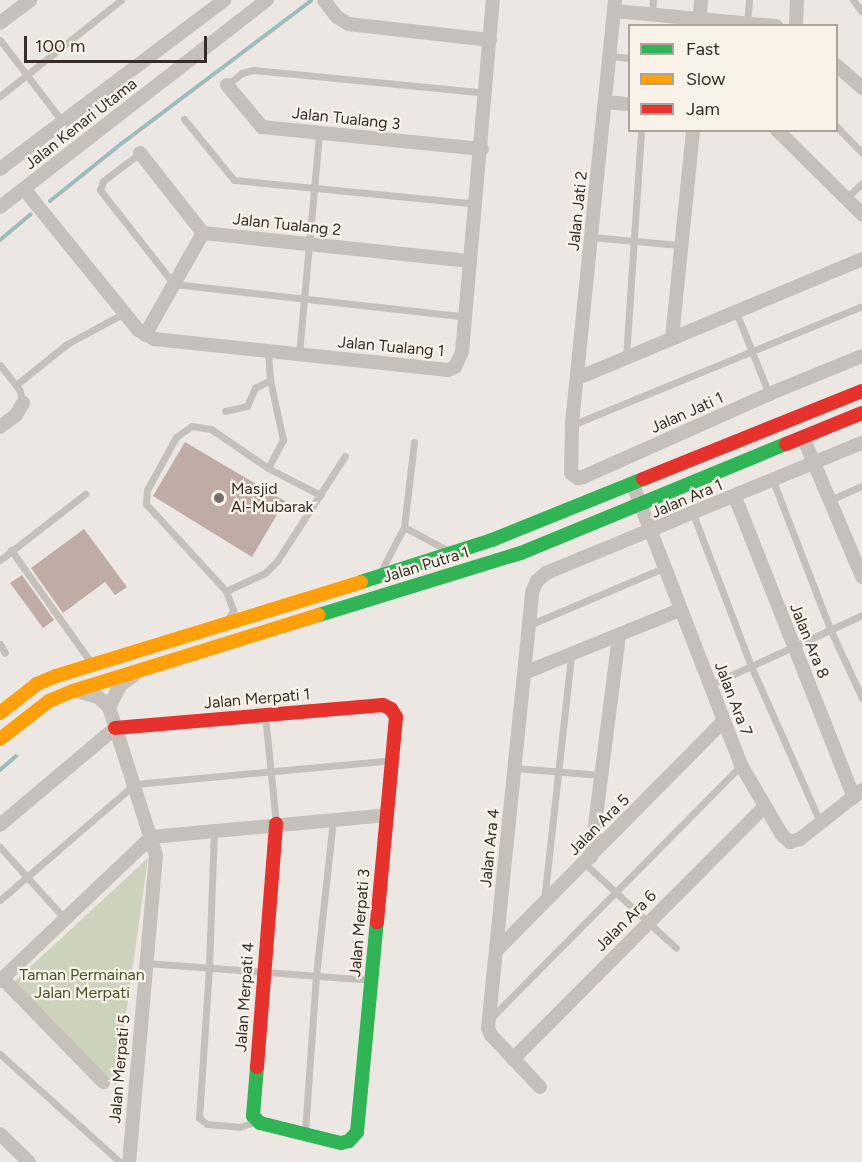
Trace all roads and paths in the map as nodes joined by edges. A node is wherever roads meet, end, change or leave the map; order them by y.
1 (30, 0) edge
2 (121, 0) edge
3 (226, 0) edge
4 (267, 0) edge
5 (324, 0) edge
6 (493, 0) edge
7 (653, 0) edge
8 (701, 0) edge
9 (749, 0) edge
10 (797, 0) edge
11 (853, 0) edge
12 (614, 6) edge
13 (862, 12) edge
14 (652, 14) junction
15 (243, 19) junction
16 (700, 19) junction
17 (0, 23) edge
18 (747, 23) junction
19 (757, 24) edge
20 (796, 24) edge
21 (0, 40) edge
22 (490, 40) junction
23 (610, 56) junction
24 (628, 58) edge
25 (838, 66) edge
26 (27, 75) junction
27 (227, 85) joint
28 (862, 88) edge
29 (486, 93) junction
30 (0, 96) edge
31 (605, 102) junction
32 (628, 104) edge
33 (184, 119) dead end
34 (62, 121) junction
35 (838, 127) edge
36 (641, 132) edge
37 (693, 132) edge
38 (779, 132) edge
39 (319, 133) junction
40 (482, 149) junction
41 (140, 153) joint
42 (862, 153) edge
43 (0, 170) edge
44 (862, 183) edge
45 (24, 189) junction
46 (314, 189) junction
47 (846, 198) junction
48 (477, 204) junction
49 (0, 207) edge
50 (862, 214) edge
51 (203, 233) junction
52 (591, 237) junction
53 (632, 240) junction
54 (309, 244) junction
55 (680, 245) junction
56 (862, 259) edge
57 (470, 261) junction
58 (174, 284) junction
59 (304, 298) junction
60 (862, 306) edge
61 (736, 312) junction
62 (124, 313) junction
63 (466, 316) junction
64 (145, 335) junction
65 (672, 338) junction
66 (268, 352) junction
67 (752, 353) junction
68 (299, 354) junction
69 (862, 356) edge
70 (626, 358) junction
71 (0, 365) edge
72 (578, 378) junction
73 (270, 380) junction
74 (16, 386) junction
75 (862, 391) edge
76 (769, 394) junction
77 (23, 403) joint
78 (225, 411) dead end
79 (862, 412) edge
80 (573, 425) junction
81 (0, 427) edge
82 (803, 437) junction
83 (414, 442) dead end
84 (862, 443) edge
85 (345, 456) dead end
86 (814, 463) junction
87 (268, 468) junction
88 (773, 481) junction
89 (633, 485) junction
90 (862, 486) edge
91 (85, 494) dead end
92 (320, 495) junction
93 (735, 496) junction
94 (830, 500) junction
95 (639, 502) junction
96 (693, 514) junction
97 (404, 527) junction
98 (650, 532) junction
99 (862, 537) edge
100 (848, 543) junction
101 (10, 550) junction
102 (452, 553) junction
103 (0, 560) edge
104 (663, 568) junction
105 (379, 576) junction
106 (862, 577) edge
107 (226, 591) junction
108 (532, 592) joint
109 (680, 610) junction
110 (862, 615) edge
111 (225, 624) junction
112 (529, 625) junction
113 (831, 631) junction
114 (619, 636) junction
115 (0, 644) edge
116 (794, 647) junction
117 (5, 653) dead end
118 (571, 655) junction
119 (93, 665) junction
120 (751, 666) junction
121 (140, 671) junction
122 (524, 674) junction
123 (103, 682) junction
124 (710, 685) junction
125 (73, 691) junction
126 (862, 698) edge
127 (109, 707) junction
128 (0, 713) edge
129 (265, 715) junction
130 (396, 717) joint
131 (724, 721) junction
132 (115, 728) junction
133 (0, 739) edge
134 (392, 760) junction
135 (741, 765) junction
136 (514, 768) junction
137 (270, 771) junction
138 (558, 771) junction
139 (602, 775) junction
140 (135, 784) junction
141 (858, 794) edge
142 (764, 807) junction
143 (387, 814) junction
144 (333, 819) junction
145 (276, 824) junction
146 (821, 824) junction
147 (0, 825) edge
148 (214, 831) junction
149 (151, 837) junction
150 (0, 847) edge
151 (588, 860) junction
152 (25, 876) junction
153 (616, 892) junction
154 (0, 900) edge
155 (544, 901) junction
156 (65, 919) junction
157 (648, 921) junction
158 (676, 948) dead end
159 (496, 951) junction
160 (146, 963) junction
161 (209, 968) junction
162 (264, 972) junction
163 (316, 976) junction
164 (1, 980) edge
165 (372, 980) junction
166 (489, 1020) junction
167 (0, 1054) edge
168 (513, 1059) junction
169 (103, 1082) dead end
170 (540, 1087) dead end
171 (257, 1121) junction
172 (0, 1134) edge
173 (305, 1135) junction
174 (29, 1162) edge
175 (120, 1162) edge
176 (129, 1162) edge

1 - 17 street
2 - 26 lane
3 - 15 street
3 - 34 street
4 - 15 street, Jalan Kenari Utama
5 - 22 street
6 - 22 street, Jalan Tualang 1
7 - 14 lane
8 - 16 street
9 - 18 lane
10 - 20 street
11 - 13 lane
12 - 14 street
12 - 23 street, Jalan Jati 2
14 - 16 street
15 - 45 street, Jalan Kenari Utama
16 - 18 street
18 - 19 street
21 - 26 lane
22 - 29 street, Jalan Tualang 1
23 - 24 lane
23 - 31 street, Jalan Jati 2
25 - 28 street
26 - 30 lane
26 - 34 lane
27 - 29 lane
27 - 39 street, Jalan Tualang 3
29 - 40 street, Jalan Tualang 1
31 - 32 street
31 - 52 street, Jalan Jati 2
33 - 46 lane
34 - 43 street
35 - 42 lane
36 - 53 lane
37 - 55 street
38 - 47 street
39 - 40 street, Jalan Tualang 3
39 - 46 lane
40 - 48 street, Jalan Tualang 1
41 - 51 street
41 - 58 lane
44 - 47 lane
45 - 49 street, Jalan Kenari Utama
45 - 62 street
46 - 48 lane
46 - 54 lane
47 - 50 street
48 - 57 street, Jalan Tualang 1
51 - 54 street, Jalan Tualang 2
51 - 58 street
52 - 53 lane
52 - 72 street, Jalan Jati 2
53 - 55 lane
53 - 70 lane
54 - 57 street, Jalan Tualang 2
54 - 59 lane
55 - 65 street
56 - 61 street
57 - 63 street, Jalan Tualang 1
58 - 59 lane
58 - 64 street
59 - 63 lane
59 - 68 lane
60 - 67 lane
61 - 65 street
61 - 67 lane
62 - 64 street
62 - 74 lane
63 - 68 street, Jalan Tualang 1
64 - 66 street, Jalan Tualang 1
65 - 70 street
66 - 68 street, Jalan Tualang 1
66 - 73 lane
67 - 76 lane
67 - 80 lane
69 - 76 street, Jalan Jati 1
70 - 72 street
71 - 74 lane
72 - 80 street, Jalan Jati 2
73 - 78 lane
73 - 87 lane
74 - 77 lane
75 - 89 main road, Jalan Putra 1
76 - 80 street, Jalan Jati 1
77 - 81 street
79 - 82 main road, Jalan Putra 1
82 - 86 street
82 - 95 main road, Jalan Putra 1
83 - 97 lane
84 - 86 street, Jalan Ara 1
85 - 92 lane
86 - 88 street, Jalan Ara 1
86 - 94 street
87 - 92 lane
87 - 107 lane
88 - 93 street, Jalan Ara 1
88 - 113 lane
89 - 95 street, Jalan Ara 7
89 - 102 main road, Jalan Putra 1
90 - 94 lane
91 - 101 lane
92 - 107 lane
93 - 96 street, Jalan Ara 1
93 - 116 street, Jalan Ara 8
94 - 100 street
95 - 98 street, Jalan Ara 7
95 - 121 main road, Jalan Putra 1
96 - 98 street, Jalan Ara 1
96 - 120 lane
97 - 102 lane
97 - 105 lane
98 - 104 street, Jalan Ara 7
98 - 108 street, Jalan Ara 1
99 - 100 street
100 - 106 street
101 - 103 lane
101 - 119 lane
102 - 105 main road, Jalan Putra 1
104 - 109 street, Jalan Ara 7
104 - 112 lane
105 - 111 main road, Jalan Putra 1
107 - 111 lane
108 - 112 street, Jalan Ara 4
109 - 114 street
109 - 124 street, Jalan Ara 7
110 - 113 lane
111 - 119 main road, Jalan Putra 1
112 - 122 street, Jalan Ara 4
113 - 116 lane
113 - 126 lane
114 - 118 street
114 - 139 street
115 - 117 lane
116 - 120 lane
116 - 141 street, Jalan Ara 8
118 - 122 street
118 - 138 lane
119 - 123 lane
119 - 128 main road, Jalan Putra 1
120 - 124 lane
120 - 146 lane
121 - 123 main road, Jalan Putra 1
121 - 127 street
122 - 136 street, Jalan Ara 4
123 - 125 main road, Jalan Putra 1
124 - 131 street, Jalan Ara 7
125 - 127 street
125 - 133 main road, Jalan Putra 1
127 - 132 street, Jalan Merpati 5
129 - 130 main road, Jalan Merpati 1
129 - 132 main road, Jalan Merpati 1
129 - 137 lane
130 - 134 main road, Jalan Merpati 3
131 - 135 street, Jalan Ara 7
131 - 151 street, Jalan Ara 5
132 - 140 street, Jalan Merpati 5
132 - 147 street
134 - 137 lane
134 - 143 main road, Jalan Merpati 3
135 - 142 street, Jalan Ara 7
135 - 153 lane
136 - 138 lane
136 - 159 street, Jalan Ara 4
137 - 140 lane
137 - 145 lane
138 - 139 lane
138 - 155 lane
139 - 151 street
140 - 149 street, Jalan Merpati 5
140 - 152 lane
141 - 146 street, Jalan Ara 7
142 - 146 street, Jalan Ara 7
142 - 157 street, Jalan Ara 6
143 - 144 street
143 - 165 main road, Jalan Merpati 3
144 - 145 street
144 - 163 lane
145 - 148 street
145 - 162 main road, Jalan Merpati 4
148 - 149 street
148 - 161 lane
149 - 156 street
149 - 160 street, Jalan Merpati 5
150 - 152 lane
151 - 153 lane
151 - 155 street, Jalan Ara 5
152 - 154 lane
152 - 156 lane
153 - 157 lane
153 - 166 lane
155 - 159 street, Jalan Ara 5
156 - 164 street
157 - 158 lane
157 - 168 street, Jalan Ara 6
159 - 166 street, Jalan Ara 4
160 - 161 lane
160 - 176 street, Jalan Merpati 5
161 - 162 lane
161 - 171 lane
162 - 163 lane
162 - 171 main road, Jalan Merpati 4
163 - 165 lane
163 - 173 lane
164 - 169 street
165 - 173 main road, Jalan Merpati 3
166 - 168 street
167 - 175 lane
168 - 170 street
171 - 173 main road
172 - 174 street

